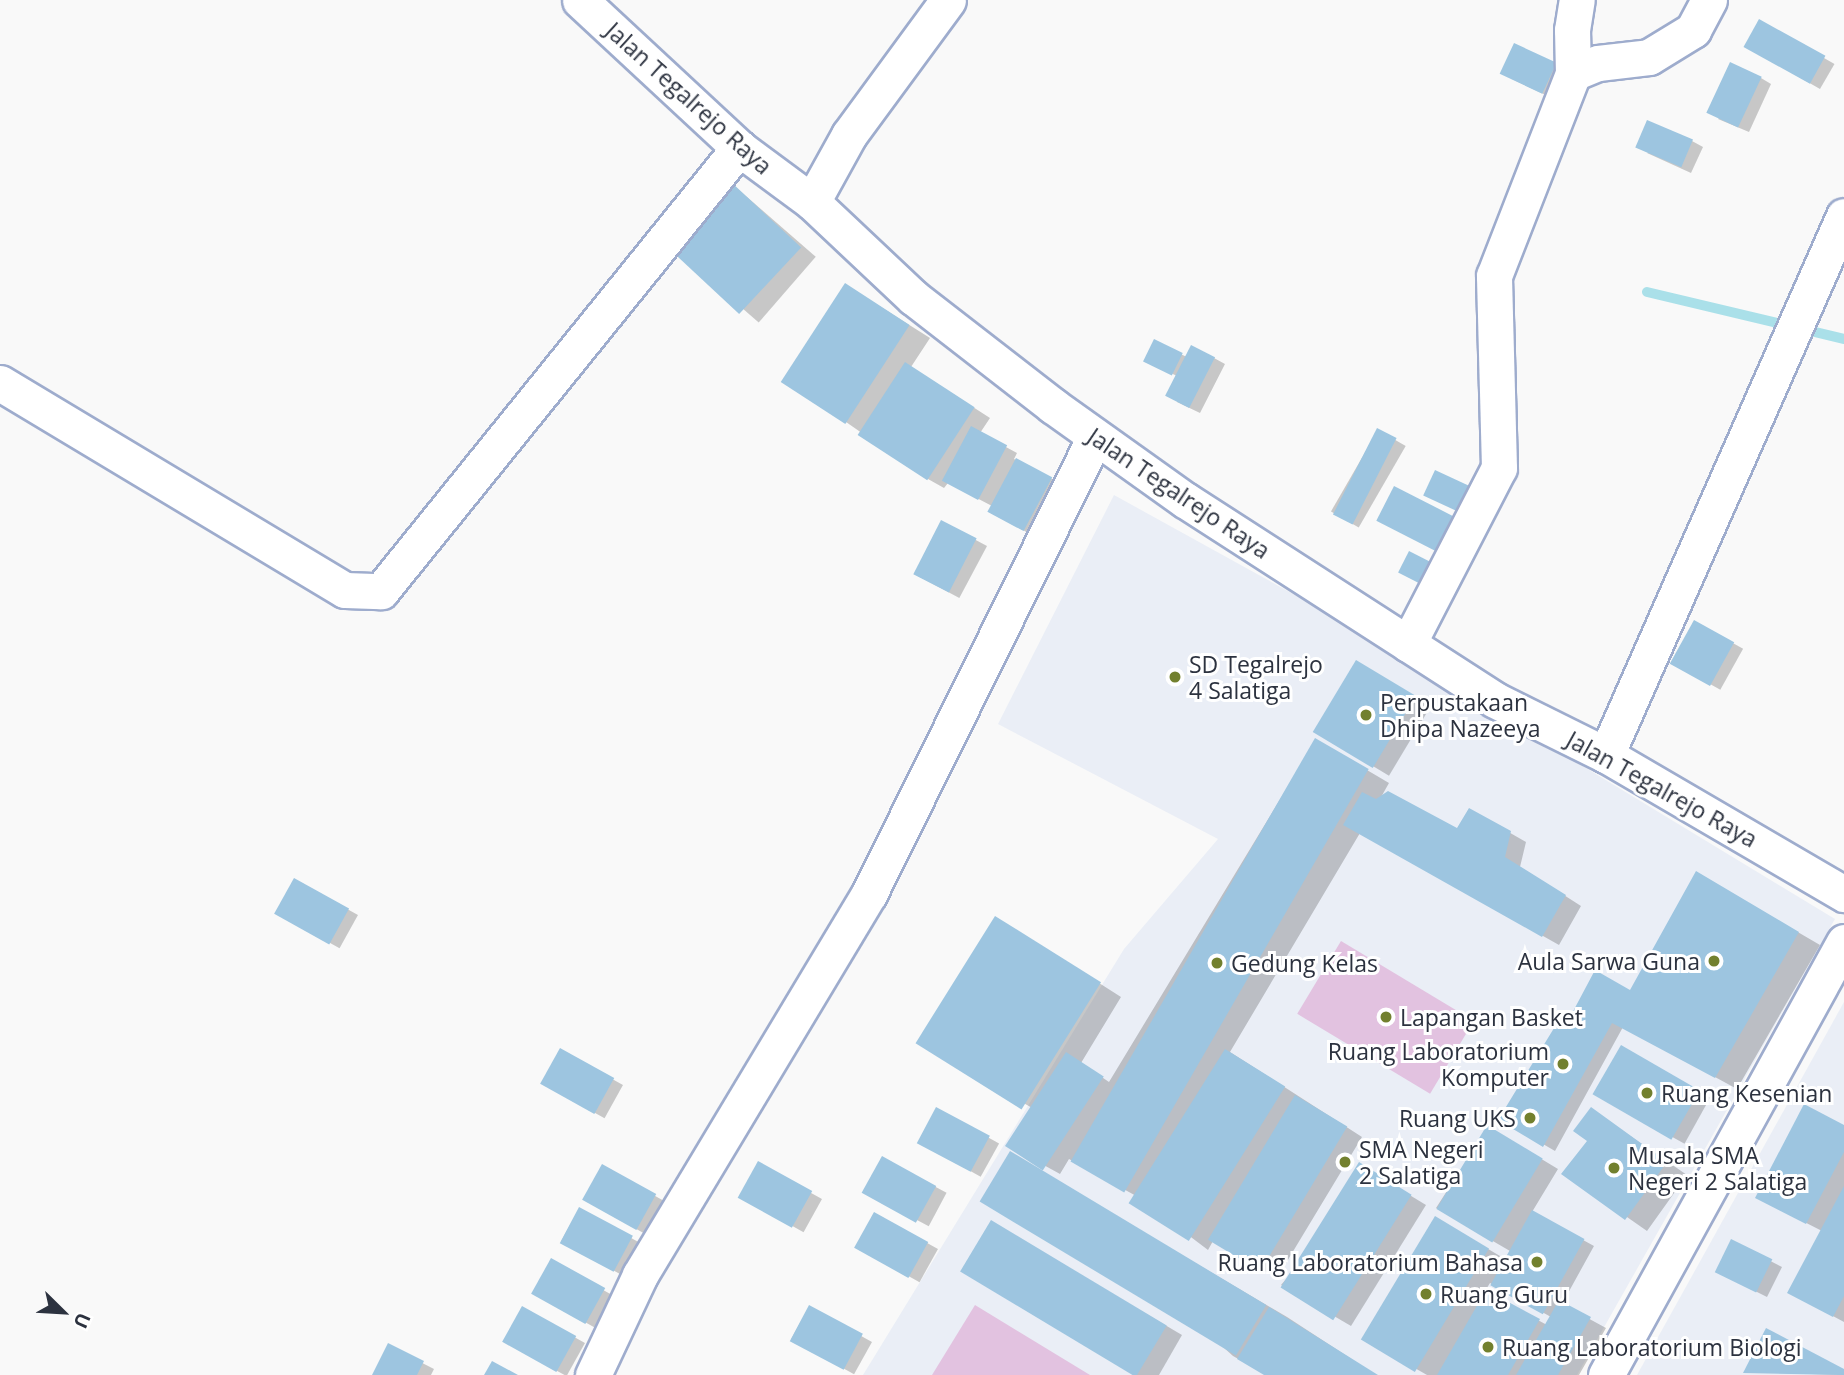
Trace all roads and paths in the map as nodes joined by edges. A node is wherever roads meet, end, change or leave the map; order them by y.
1 (580, 0) edge
2 (948, 0) edge
3 (1577, 0) edge
4 (1709, 0) edge
5 (1573, 73) junction
6 (739, 148) junction
7 (812, 202) junction
8 (1844, 216) edge
9 (0, 383) edge
10 (1096, 436) junction
11 (1408, 644) junction
12 (1606, 755) junction
13 (1844, 894) edge
14 (1844, 942) edge
15 (593, 1375) edge
16 (1606, 1375) edge

1 - 6 street, Jalan Tegalrejo Raya
2 - 7 street
3 - 5 street
4 - 5 street
5 - 11 street
6 - 7 street, Jalan Tegalrejo Raya
6 - 9 street
7 - 10 street, Jalan Tegalrejo Raya
8 - 12 street
10 - 11 street, Jalan Tegalrejo Raya
10 - 15 street
11 - 12 street, Jalan Tegalrejo Raya
12 - 13 street, Jalan Tegalrejo Raya
14 - 16 street

